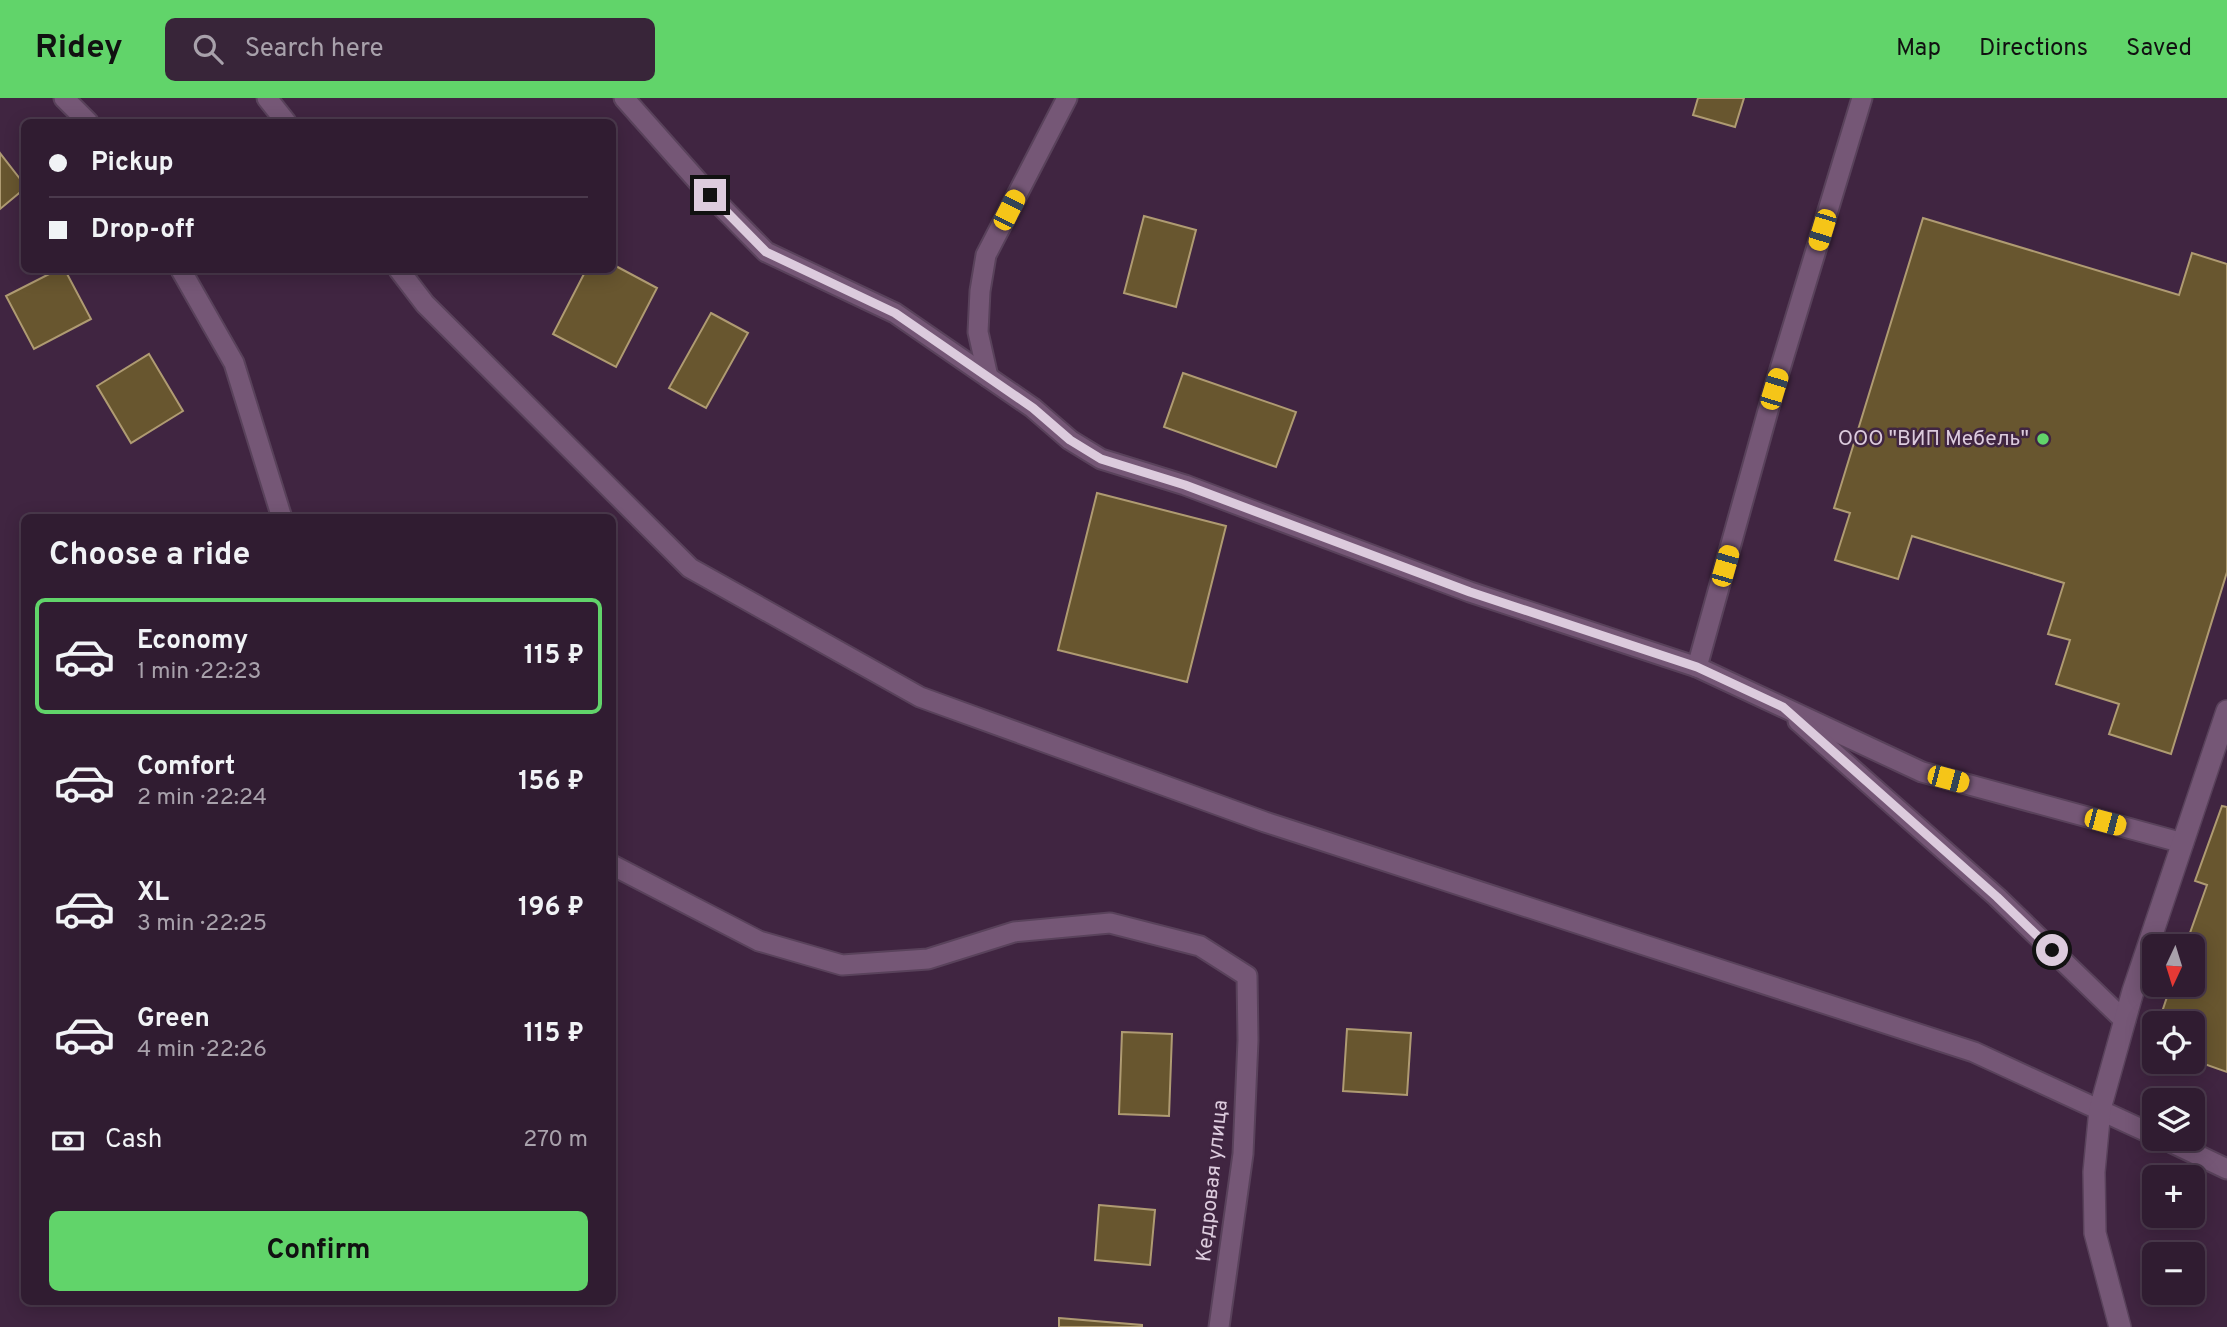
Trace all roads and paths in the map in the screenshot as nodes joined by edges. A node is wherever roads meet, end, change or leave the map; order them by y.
1 (64, 98) edge
2 (267, 98) edge
3 (624, 98) edge
4 (1067, 98) edge
5 (1862, 98) edge
6 (85, 119) edge
7 (284, 119) edge
8 (183, 273) edge
9 (401, 273) edge
10 (988, 377) junction
11 (281, 514) edge
12 (1697, 667) junction
13 (1783, 707) junction
14 (2227, 711) edge
15 (2183, 843) junction
16 (616, 867) edge
17 (2125, 1021) junction
18 (2100, 1109) junction
19 (2142, 1129) edge
20 (2189, 1151) edge
21 (2227, 1169) edge
22 (1219, 1327) edge
23 (2120, 1327) edge

1 - 6 lane
2 - 7 lane
3 - 10 lane
4 - 10 lane
5 - 12 lane
8 - 11 lane
9 - 18 lane
10 - 12 lane
12 - 13 lane
13 - 15 lane
13 - 17 lane
14 - 15 street
15 - 17 street
16 - 22 lane, Кедровая улица
17 - 18 street
18 - 19 lane
18 - 23 street
20 - 21 lane

